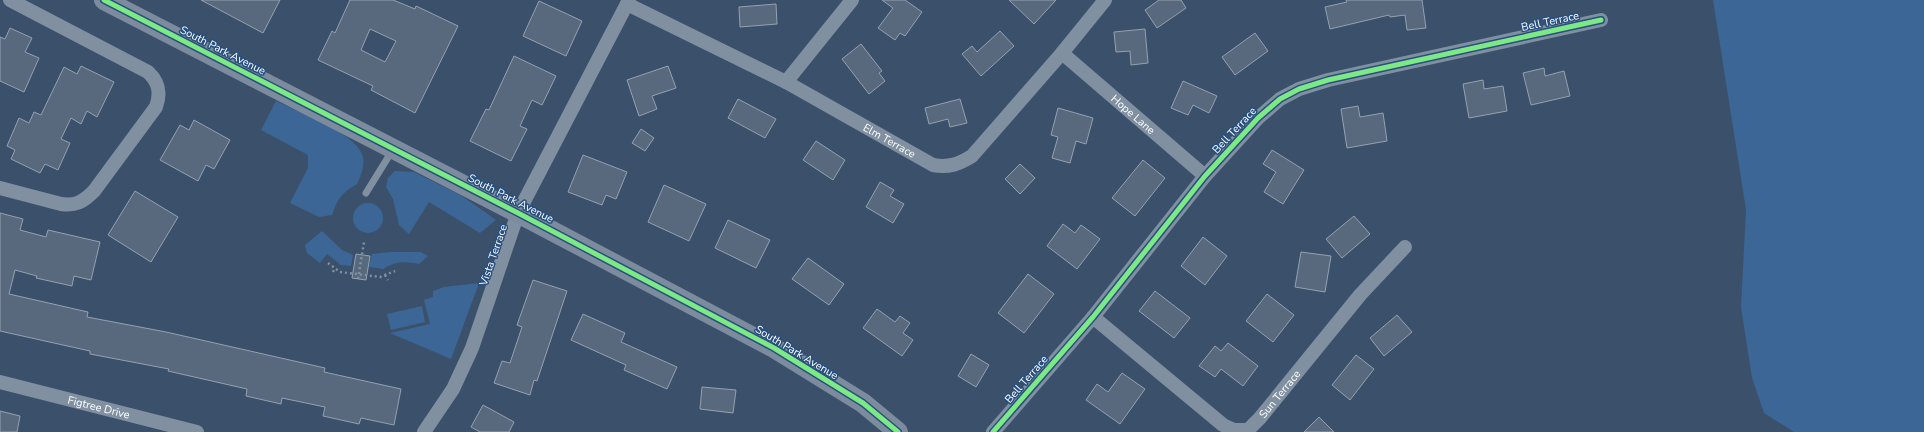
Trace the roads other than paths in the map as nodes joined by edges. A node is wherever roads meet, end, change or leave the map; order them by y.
1 (10, 0) edge
2 (104, 0) edge
3 (852, 0) edge
4 (1105, 0) edge
5 (628, 2) edge
6 (1601, 20) dead end
7 (1062, 53) junction
8 (786, 82) junction
9 (394, 149) junction
10 (1205, 176) junction
11 (0, 188) edge
12 (366, 193) dead end
13 (518, 213) junction
14 (1405, 247) dead end
15 (1093, 317) junction
16 (0, 382) edge
17 (197, 432) edge
18 (424, 432) edge
19 (898, 432) edge
20 (993, 432) edge

1 - 11 street
2 - 9 street, South Park Avenue
3 - 8 street
4 - 7 street, Elm Terrace
5 - 8 street, Elm Terrace
5 - 13 street, Vista Terrace
6 - 10 street, Bell Terrace
7 - 8 street, Elm Terrace
7 - 10 street, Hope Lane
9 - 12 lane
9 - 13 street, South Park Avenue
10 - 15 street, Bell Terrace
13 - 18 street, Vista Terrace
13 - 19 street, South Park Avenue
14 - 15 street, Sun Terrace
15 - 20 street, Bell Terrace
16 - 17 street, Figtree Drive

